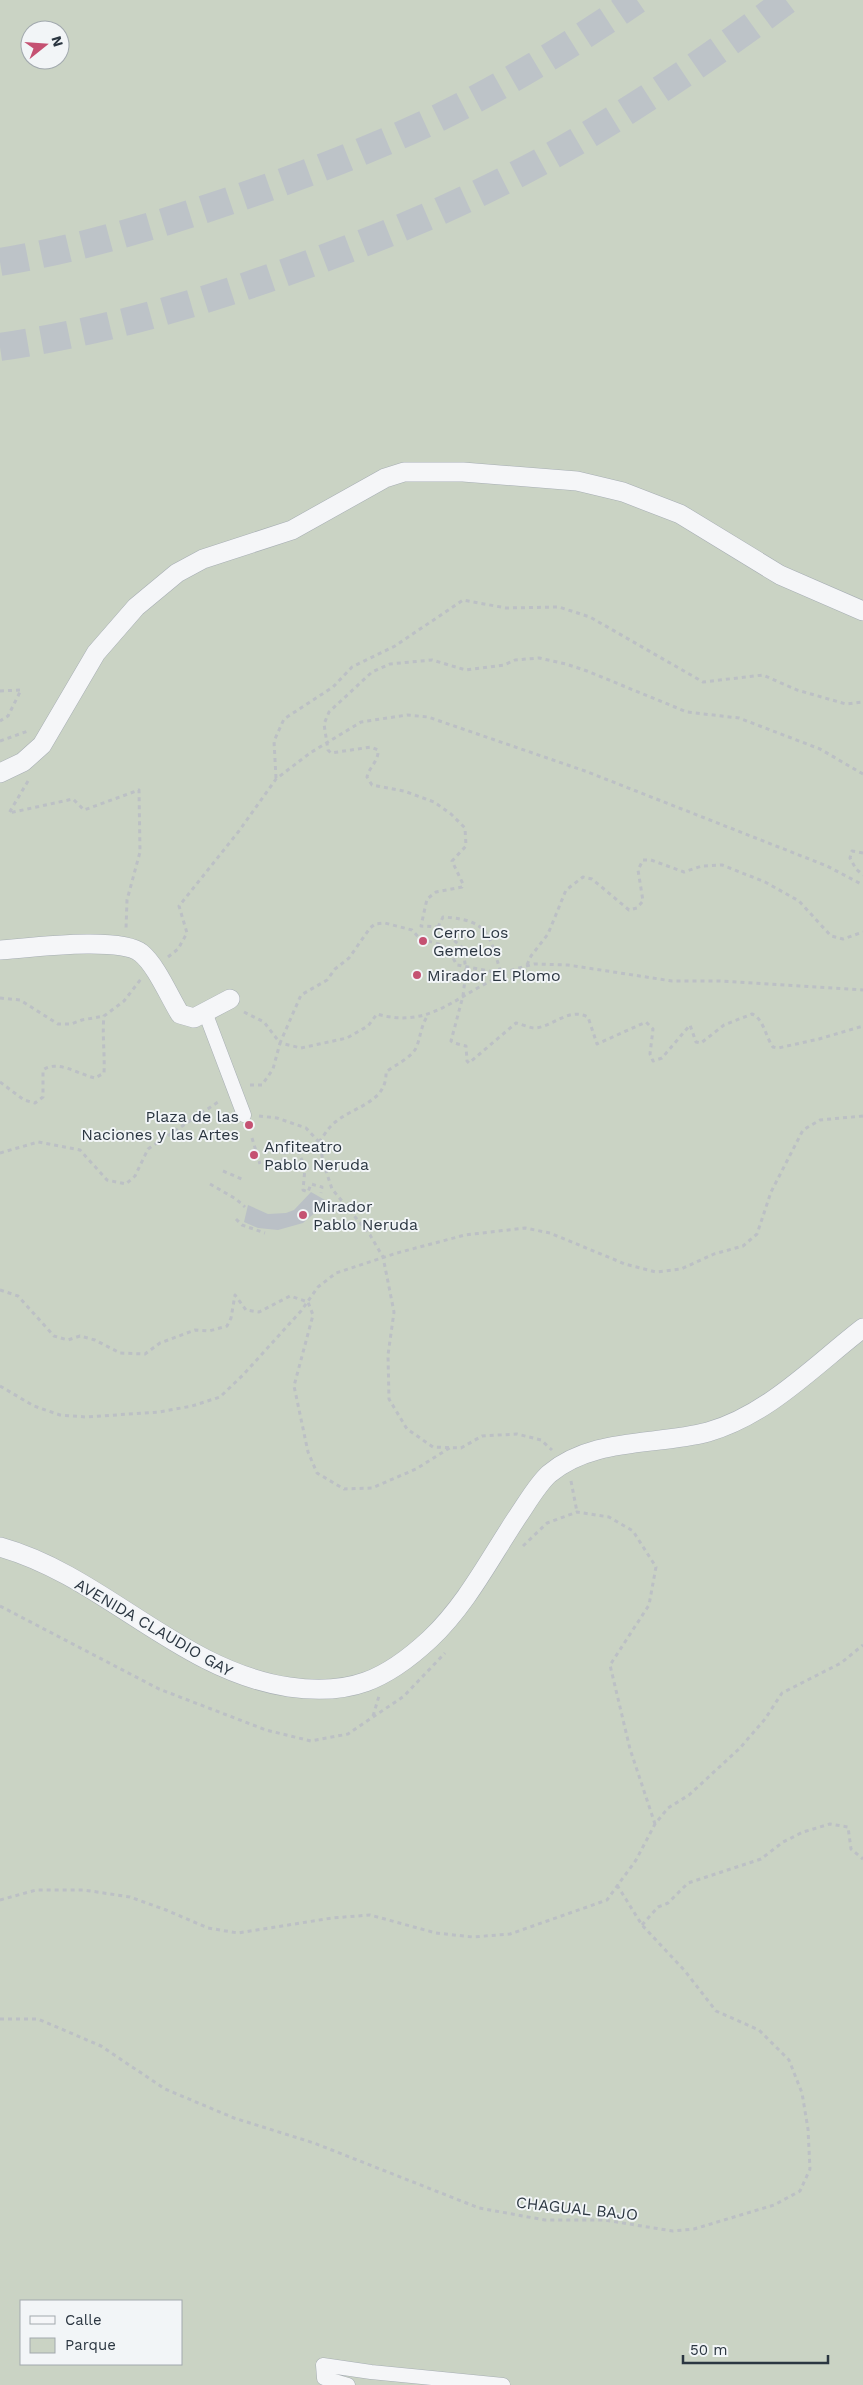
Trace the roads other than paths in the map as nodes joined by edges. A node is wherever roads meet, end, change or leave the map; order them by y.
1 (863, 611) edge
2 (3, 772) edge
3 (0, 950) edge
4 (230, 999) road end
5 (205, 1012) junction
6 (244, 1115) road end
7 (863, 1328) edge
8 (0, 1547) edge
9 (348, 2385) edge
10 (503, 2385) edge

1 - 2 street
3 - 5 street
4 - 5 street
5 - 6 street
7 - 8 street, AVENIDA CLAUDIO GAY
9 - 10 street

